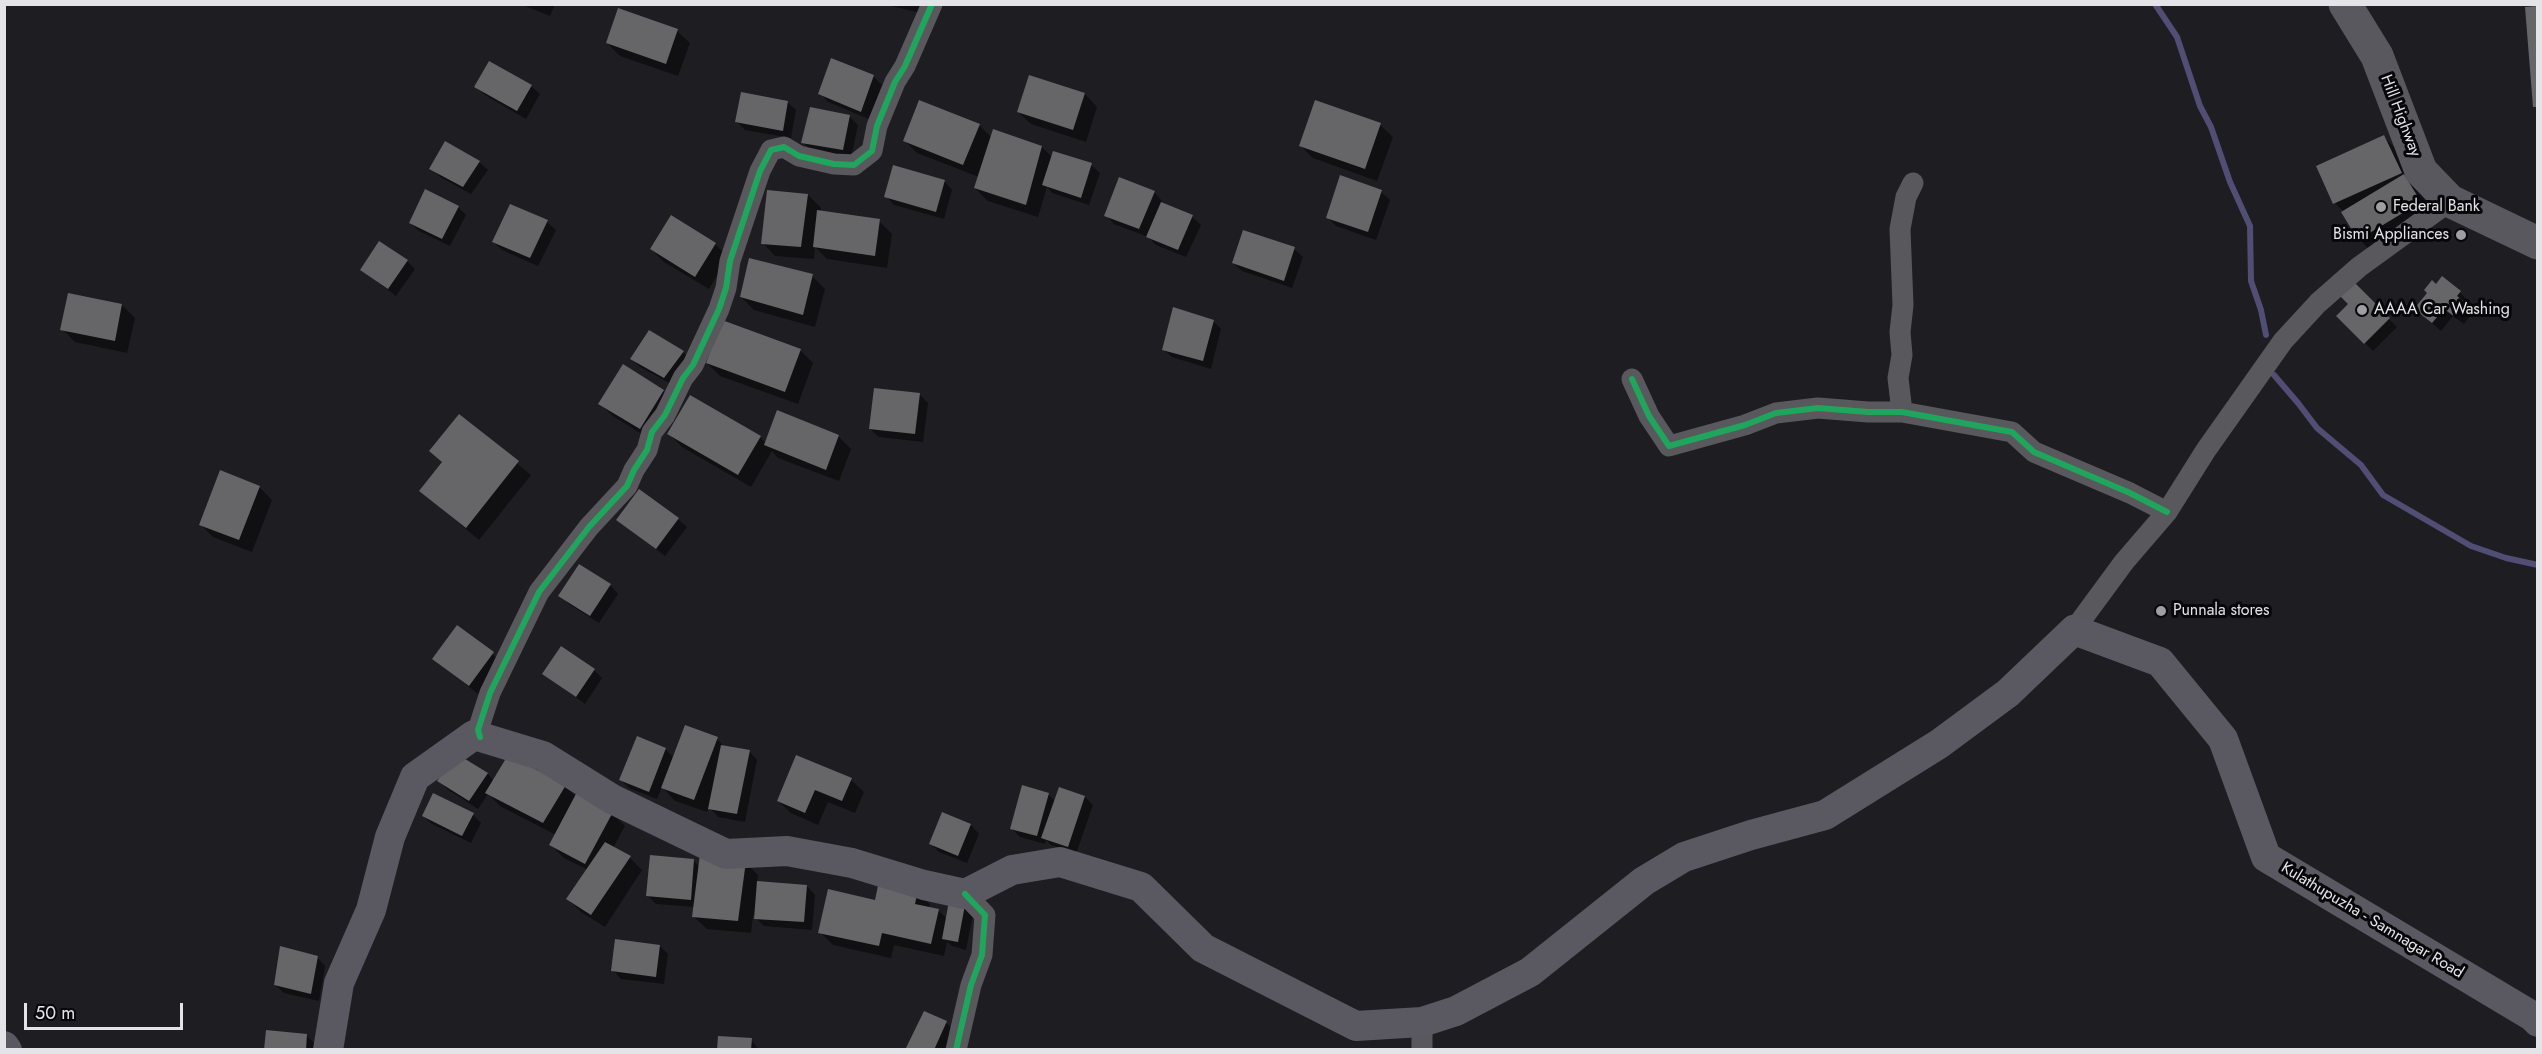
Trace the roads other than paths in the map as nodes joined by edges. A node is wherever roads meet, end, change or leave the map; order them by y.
1 (932, 4) edge
2 (2344, 4) edge
3 (1913, 183) dead end
4 (2450, 201) junction
5 (2538, 243) edge
6 (1632, 379) dead end
7 (1902, 412) junction
8 (2167, 512) junction
9 (2074, 630) junction
10 (480, 738) junction
11 (965, 894) junction
12 (2536, 1015) edge
13 (1422, 1036) edge
14 (4, 1046) edge
15 (7, 1050) edge
16 (328, 1050) edge
17 (956, 1050) edge

1 - 10 street
2 - 4 main road, Hill Highway
3 - 7 street
4 - 5 main road, Hill Highway
4 - 8 street
6 - 7 street
7 - 8 street
8 - 9 street
9 - 12 main road, Kulathupuzha - Samnagar Road
9 - 13 main road
10 - 11 main road
10 - 16 main road
11 - 13 main road
11 - 17 street
14 - 15 main road

